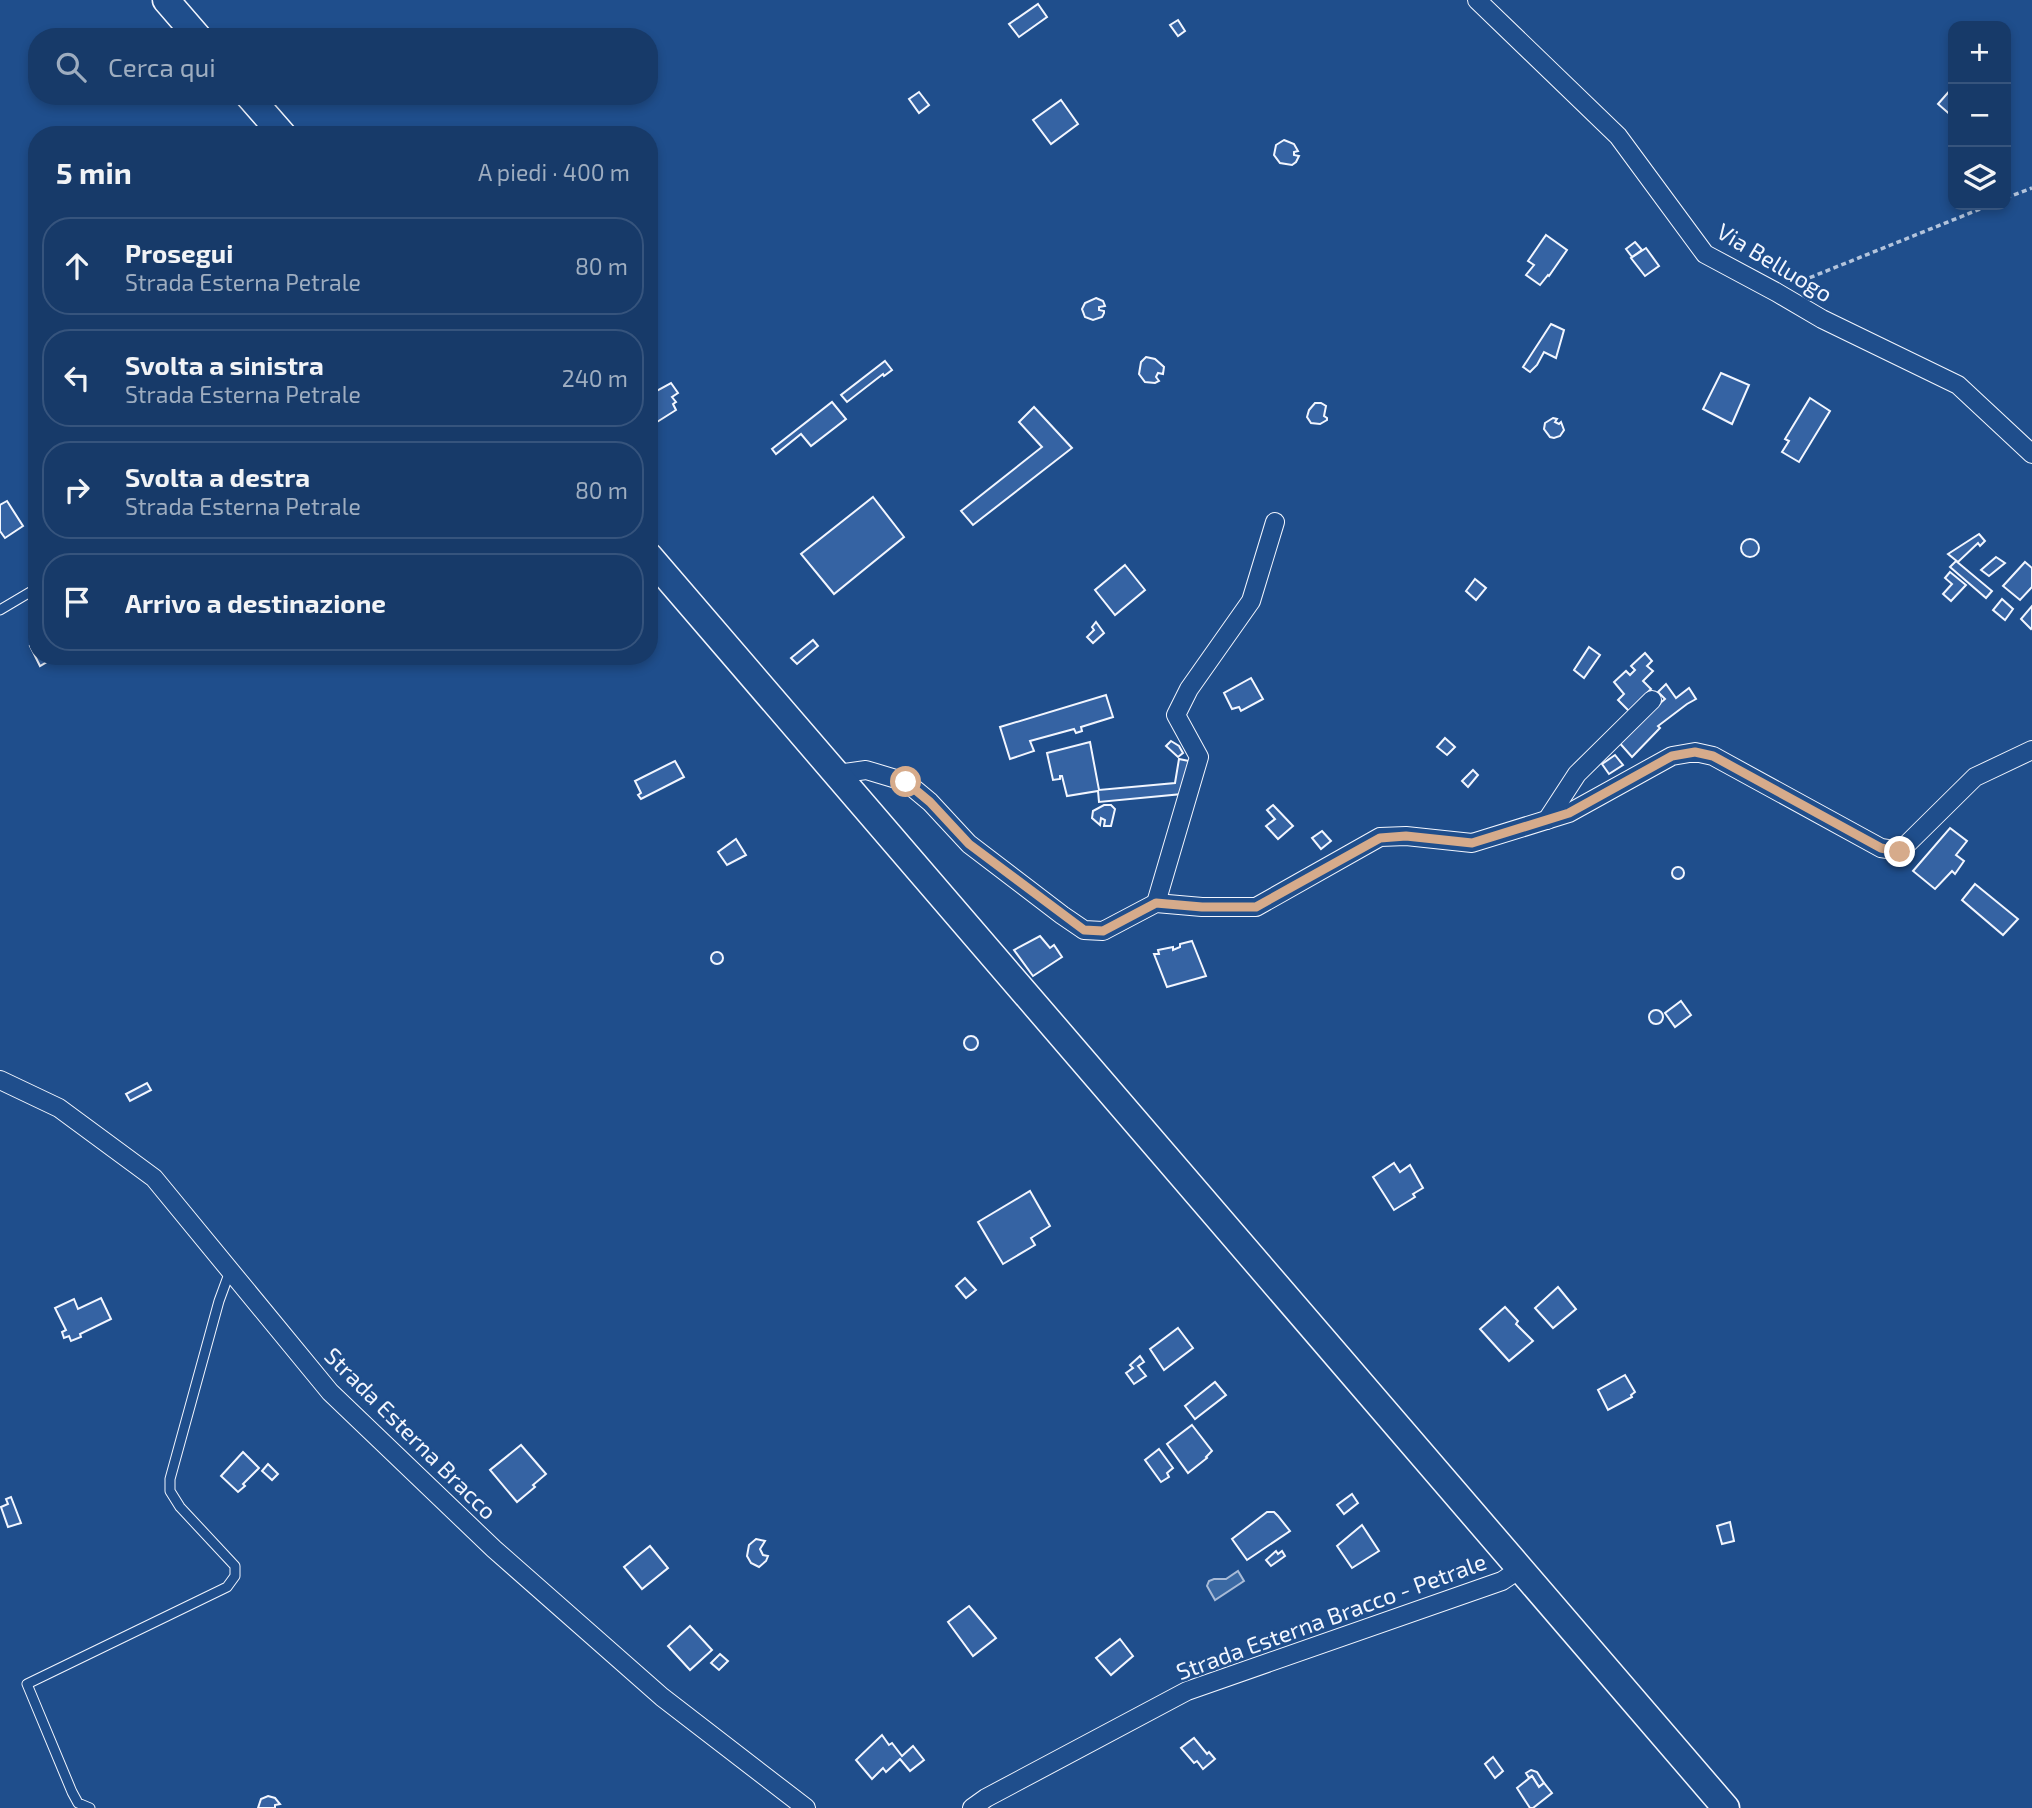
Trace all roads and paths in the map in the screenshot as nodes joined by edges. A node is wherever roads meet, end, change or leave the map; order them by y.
1 (166, 0) edge
2 (1477, 0) edge
3 (190, 28) edge
4 (257, 105) edge
5 (275, 126) edge
6 (2032, 188) edge
7 (2011, 196) edge
8 (1978, 210) edge
9 (1776, 292) junction
10 (2032, 454) edge
11 (1275, 522) dead end
12 (658, 566) edge
13 (28, 593) edge
14 (0, 610) edge
15 (1652, 700) dead end
16 (2032, 750) edge
17 (837, 774) junction
18 (1547, 820) junction
19 (1156, 903) junction
20 (0, 1080) edge
21 (230, 1271) junction
22 (1520, 1569) junction
23 (90, 1808) edge
24 (806, 1808) edge
25 (972, 1808) edge
26 (1726, 1808) edge

1 - 3 main road
2 - 9 street, Via Belluogo
4 - 5 main road
6 - 7 path
8 - 9 path
9 - 10 street, Via Belluogo
11 - 19 street
12 - 17 main road
13 - 14 lane
15 - 18 street
16 - 18 street
17 - 19 street
17 - 22 main road
18 - 19 street
20 - 21 street, Strada Esterna Bracco
21 - 23 lane
21 - 24 street, Strada Esterna Bracco
22 - 25 street, Strada Esterna Bracco - Petrale
22 - 26 main road

